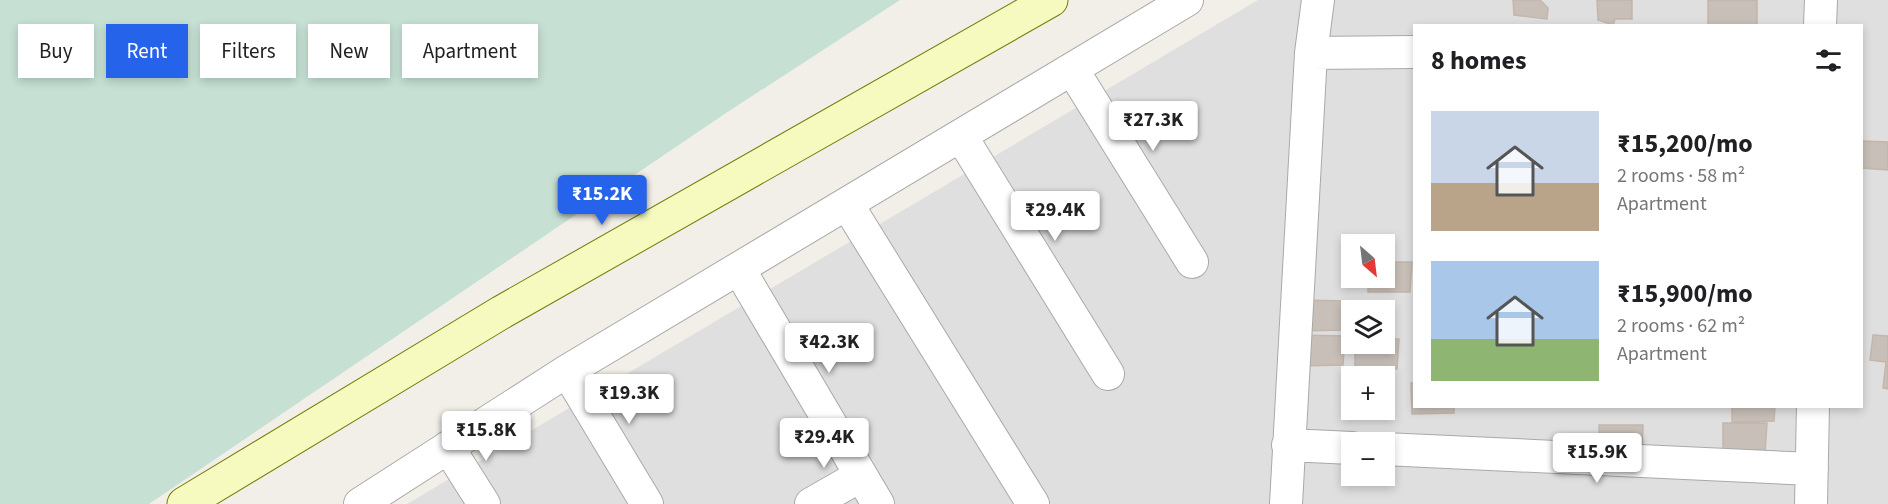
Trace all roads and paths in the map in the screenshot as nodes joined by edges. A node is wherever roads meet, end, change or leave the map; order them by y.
1 (1051, 0) edge
2 (1187, 0) edge
3 (1318, 0) edge
4 (1821, 0) edge
5 (1820, 24) edge
6 (1413, 52) edge
7 (1311, 53) junction
8 (1072, 69) junction
9 (961, 136) junction
10 (847, 204) junction
11 (1192, 262) dead end
12 (739, 269) junction
13 (567, 371) junction
14 (1108, 374) dead end
15 (1813, 408) edge
16 (1288, 445) junction
17 (448, 447) junction
18 (1341, 447) edge
19 (1395, 450) edge
20 (1812, 469) junction
21 (861, 476) junction
22 (184, 504) edge
23 (360, 504) edge
24 (484, 504) edge
25 (647, 504) edge
26 (811, 504) edge
27 (878, 504) edge
28 (1033, 504) edge
29 (1286, 504) edge
30 (1811, 504) edge

1 - 22 main road
2 - 8 street
3 - 7 street
4 - 5 street
6 - 7 street
7 - 16 street
8 - 9 street
8 - 11 street
9 - 10 street
9 - 14 street
10 - 12 street
10 - 28 street
12 - 13 street
12 - 21 street
13 - 17 street
13 - 25 street
15 - 20 street
16 - 18 street
16 - 29 street
17 - 23 street
17 - 24 street
19 - 20 street
20 - 30 street
21 - 26 street
21 - 27 street

